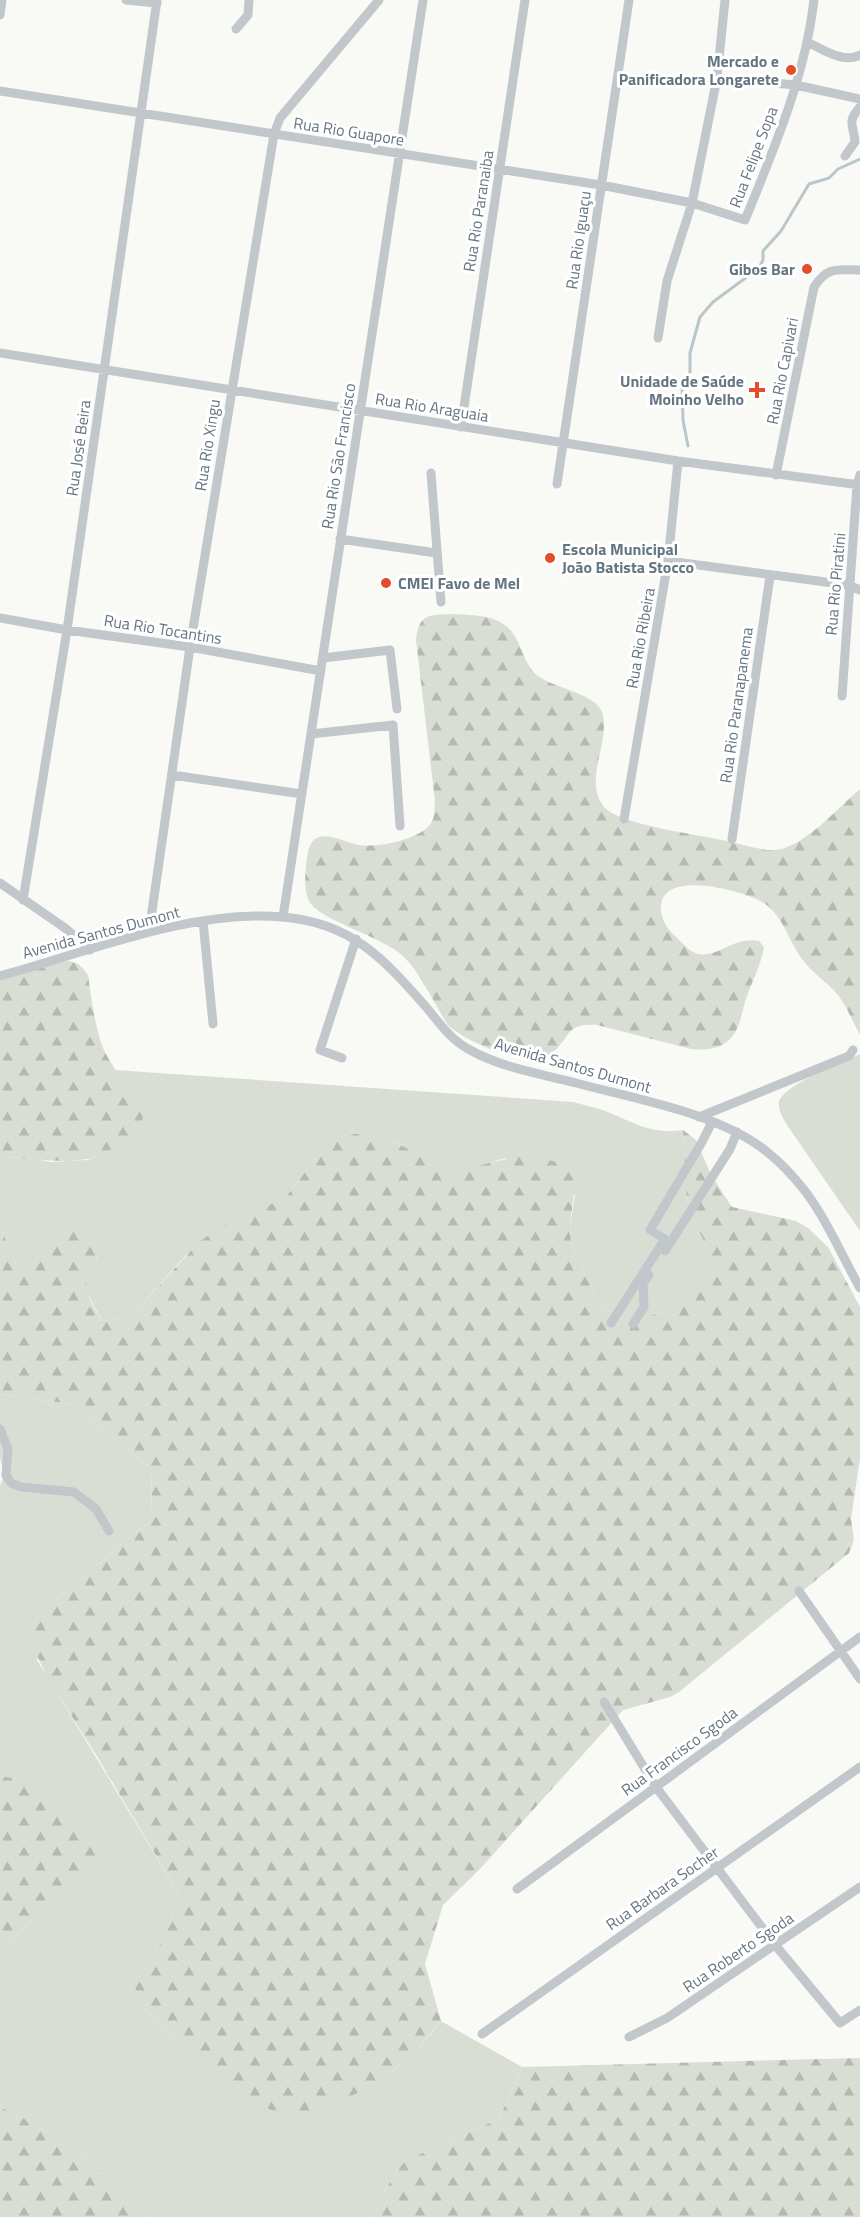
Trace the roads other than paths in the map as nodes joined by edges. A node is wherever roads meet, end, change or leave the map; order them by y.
1 (2, 0) edge
2 (126, 0) edge
3 (249, 0) edge
4 (379, 0) edge
5 (423, 0) edge
6 (525, 0) edge
7 (629, 0) edge
8 (725, 0) edge
9 (814, 0) edge
10 (157, 1) edge
11 (0, 15) edge
12 (236, 29) dead end
13 (807, 42) junction
14 (860, 55) edge
15 (717, 78) junction
16 (796, 86) junction
17 (0, 91) edge
18 (860, 99) edge
19 (860, 107) edge
20 (140, 113) junction
21 (274, 134) junction
22 (399, 154) junction
23 (844, 156) dead end
24 (499, 170) junction
25 (601, 185) junction
26 (692, 203) junction
27 (745, 220) joint
28 (860, 270) edge
29 (658, 338) dead end
30 (0, 353) edge
31 (105, 369) junction
32 (231, 390) junction
33 (360, 411) junction
34 (461, 427) junction
35 (563, 443) junction
36 (678, 461) junction
37 (431, 473) dead end
38 (776, 475) junction
39 (859, 481) edge
40 (557, 484) dead end
41 (340, 539) junction
42 (436, 553) junction
43 (668, 561) junction
44 (770, 576) junction
45 (848, 585) junction
46 (860, 590) edge
47 (441, 602) dead end
48 (0, 618) edge
49 (67, 630) junction
50 (190, 647) junction
51 (323, 658) junction
52 (321, 671) junction
53 (842, 696) dead end
54 (397, 709) dead end
55 (311, 734) junction
56 (171, 775) junction
57 (302, 794) junction
58 (624, 819) dead end
59 (400, 826) dead end
60 (732, 839) dead end
61 (0, 883) edge
62 (23, 900) junction
63 (283, 917) junction
64 (203, 921) junction
65 (149, 932) junction
66 (356, 939) junction
67 (90, 950) junction
68 (0, 976) edge
69 (213, 1024) dead end
70 (854, 1050) dead end
71 (342, 1058) dead end
72 (699, 1117) junction
73 (712, 1122) junction
74 (737, 1132) junction
75 (860, 1288) edge
76 (611, 1323) dead end
77 (633, 1324) dead end
78 (0, 1429) edge
79 (109, 1531) dead end
80 (799, 1591) dead end
81 (860, 1637) edge
82 (840, 1652) junction
83 (860, 1679) edge
84 (604, 1702) dead end
85 (860, 1767) edge
86 (656, 1787) junction
87 (716, 1868) junction
88 (860, 1887) edge
89 (517, 1889) dead end
90 (776, 1946) junction
91 (860, 2010) edge
92 (482, 2034) dead end
93 (629, 2037) dead end

1 - 11 street
2 - 10 street
3 - 12 street
4 - 21 street, Rua Rio Xingu
5 - 22 street, Rua Rio São Francisco
6 - 24 street, Rua Rio Paranaiba
7 - 25 street, Rua Rio Iguaçu
8 - 15 street
9 - 13 street, Rua Felipe Sopa
10 - 20 street, Rua José Beira
13 - 14 street
13 - 16 street, Rua Felipe Sopa
15 - 16 street
15 - 26 street
16 - 18 street
16 - 27 street, Rua Felipe Sopa
17 - 20 street, Rua Rio Guapore
19 - 23 street
20 - 21 street, Rua Rio Guapore
20 - 31 street, Rua José Beira
21 - 22 street, Rua Rio Guapore
21 - 32 street, Rua Rio Xingu
22 - 24 street, Rua Rio Guapore
22 - 33 street, Rua Rio São Francisco
24 - 25 street, Rua Rio Guapore
24 - 34 street, Rua Rio Paranaiba
25 - 26 street, Rua Rio Guapore
25 - 35 street, Rua Rio Iguaçu
26 - 27 street, Rua Rio Guapore
26 - 29 street
28 - 38 street, Rua Rio Capivari
30 - 31 street, Rua Rio Araguaia
31 - 32 street, Rua Rio Araguaia
31 - 49 street, Rua José Beira
32 - 33 street, Rua Rio Araguaia
32 - 50 street, Rua Rio Xingu
33 - 34 street, Rua Rio Araguaia
33 - 41 street, Rua Rio São Francisco
34 - 35 street, Rua Rio Araguaia
35 - 36 street, Rua Rio Araguaia
35 - 40 street, Rua Rio Iguaçu
36 - 38 street, Rua Rio Araguaia
36 - 43 street, Rua Rio Ribeira
37 - 42 street
38 - 39 street, Rua Rio Araguaia
39 - 45 street, Rua Rio Piratini
41 - 42 street
41 - 51 street, Rua Rio São Francisco
42 - 47 street
43 - 44 street
43 - 58 street, Rua Rio Ribeira
44 - 45 street
44 - 60 street, Rua Rio Paranapanema
45 - 46 street
45 - 53 street, Rua Rio Piratini
48 - 49 street, Rua Rio Tocantins
49 - 50 street, Rua Rio Tocantins
49 - 62 street, Rua José Beira
50 - 52 street, Rua Rio Tocantins
50 - 56 street, Rua Rio Xingu
51 - 52 street, Rua Rio São Francisco
51 - 54 street
52 - 55 street, Rua Rio São Francisco
55 - 57 street, Rua Rio São Francisco
55 - 59 street
56 - 57 street
56 - 65 street, Rua Rio Xingu
57 - 63 street, Rua Rio São Francisco
61 - 62 street
62 - 67 street
63 - 64 street, Avenida Santos Dumont
63 - 66 street, Avenida Santos Dumont
64 - 65 street, Avenida Santos Dumont
64 - 69 street
65 - 67 street, Avenida Santos Dumont
66 - 71 street
66 - 72 street, Avenida Santos Dumont
67 - 68 street, Avenida Santos Dumont
70 - 72 street
72 - 73 street, Avenida Santos Dumont
73 - 74 street, Avenida Santos Dumont
73 - 76 street
74 - 75 street, Avenida Santos Dumont
74 - 77 street
78 - 79 street
80 - 82 street
81 - 82 street, Rua Francisco Sgoda
82 - 83 street
82 - 86 street, Rua Francisco Sgoda
84 - 86 street
85 - 87 street, Rua Barbara Socher
86 - 87 street
86 - 89 street, Rua Francisco Sgoda
87 - 90 street
87 - 92 street, Rua Barbara Socher
88 - 90 street, Rua Roberto Sgoda
90 - 91 street
90 - 93 street, Rua Roberto Sgoda

